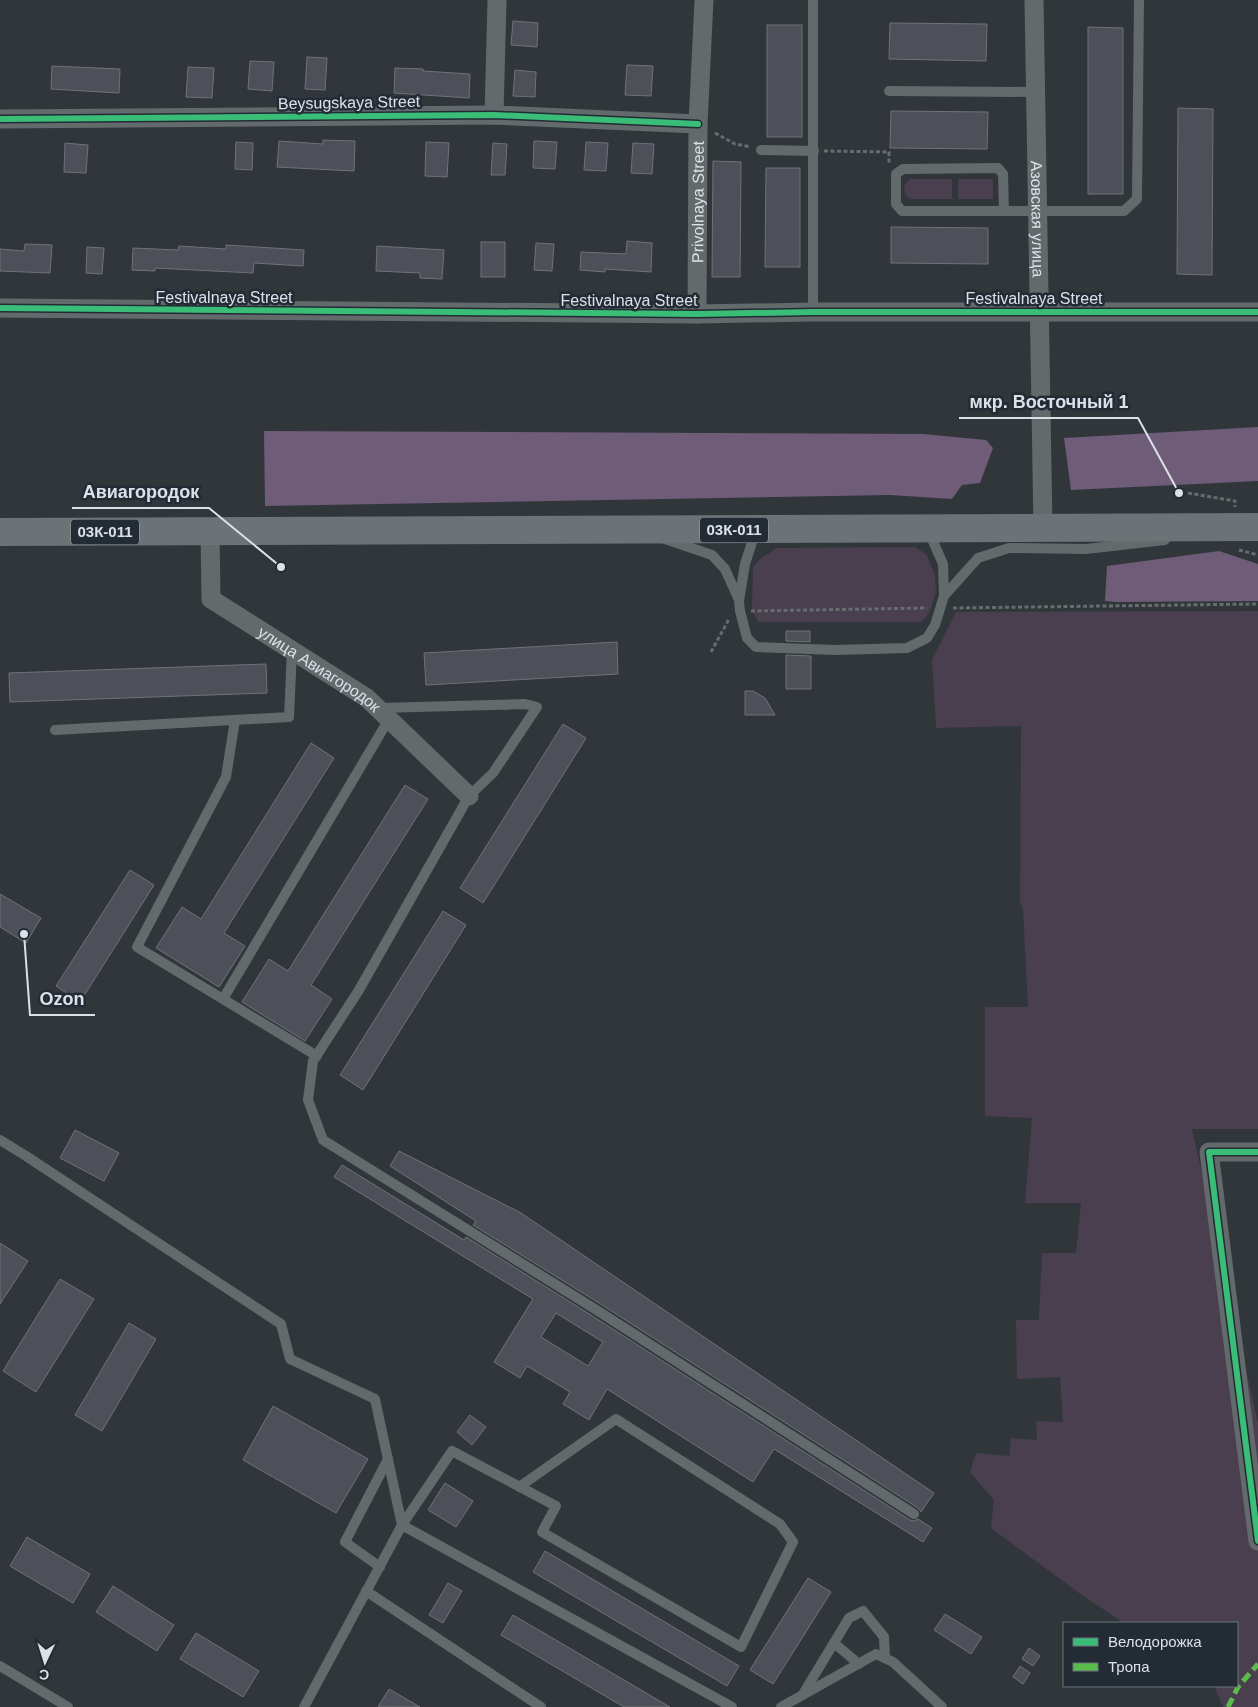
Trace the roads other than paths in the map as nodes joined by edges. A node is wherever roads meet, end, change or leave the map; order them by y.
1 (497, 0) edge
2 (704, 0) edge
3 (813, 0) edge
4 (1034, 0) edge
5 (1139, 0) edge
6 (889, 90) dead end
7 (1035, 92) junction
8 (494, 115) junction
9 (0, 120) edge
10 (698, 124) junction
11 (761, 150) road end
12 (814, 151) junction
13 (1004, 211) junction
14 (1038, 211) junction
15 (0, 308) edge
16 (1040, 311) junction
17 (813, 312) junction
18 (1258, 312) edge
19 (697, 314) junction
20 (1043, 528) junction
21 (1258, 528) edge
22 (927, 529) junction
23 (640, 530) junction
24 (756, 530) junction
25 (0, 532) edge
26 (210, 532) junction
27 (944, 596) junction
28 (739, 606) junction
29 (292, 650) junction
30 (384, 714) junction
31 (235, 720) junction
32 (55, 730) dead end
33 (469, 796) junction
34 (223, 999) junction
35 (316, 1056) junction
36 (0, 1140) edge
37 (1258, 1152) edge
38 (388, 1459) junction
39 (519, 1487) junction
40 (914, 1514) dead end
41 (402, 1525) junction
42 (1258, 1541) edge
43 (380, 1567) junction
44 (366, 1592) junction
45 (834, 1643) junction
46 (885, 1658) junction
47 (859, 1664) junction
48 (0, 1666) edge
49 (803, 1695) junction
50 (68, 1707) edge
51 (304, 1707) edge
52 (541, 1707) edge
53 (732, 1707) edge
54 (781, 1707) edge
55 (942, 1707) edge

1 - 8 street
2 - 10 street, Privolnaya Street
3 - 12 lane
4 - 7 street, Азовская улица
5 - 14 lane
6 - 7 lane
7 - 14 street, Азовская улица
8 - 9 street, Beysugskaya Street
8 - 10 street, Beysugskaya Street
10 - 19 street, Privolnaya Street
11 - 12 lane
12 - 17 lane
13 - 13 lane
13 - 14 lane
14 - 16 street, Азовская улица
15 - 19 street, Festivalnaya Street
16 - 17 street, Festivalnaya Street
16 - 18 street, Festivalnaya Street
16 - 20 street, Азовская улица
17 - 19 street, Festivalnaya Street
20 - 21 main road, 03К-011
20 - 22 main road, 03К-011
21 - 27 lane
22 - 24 main road, 03К-011
22 - 27 lane
23 - 24 main road, 03К-011
23 - 26 main road, 03К-011
23 - 28 lane
24 - 28 lane
25 - 26 main road, 03К-011
26 - 29 street, улица Авиагородок
27 - 28 lane
29 - 30 street, улица Авиагородок
29 - 31 lane
30 - 33 street, улица Авиагородок
30 - 33 lane
30 - 34 lane
31 - 32 lane
31 - 34 lane
33 - 35 lane
34 - 35 lane
35 - 40 lane
36 - 38 lane
37 - 42 street
38 - 41 lane
38 - 43 lane
39 - 39 lane
39 - 41 lane
41 - 43 lane
41 - 53 lane
43 - 44 lane
44 - 51 lane
44 - 52 lane
45 - 46 lane
45 - 47 lane
45 - 49 lane
46 - 47 lane
46 - 55 lane
47 - 49 lane
48 - 50 lane
49 - 54 lane

